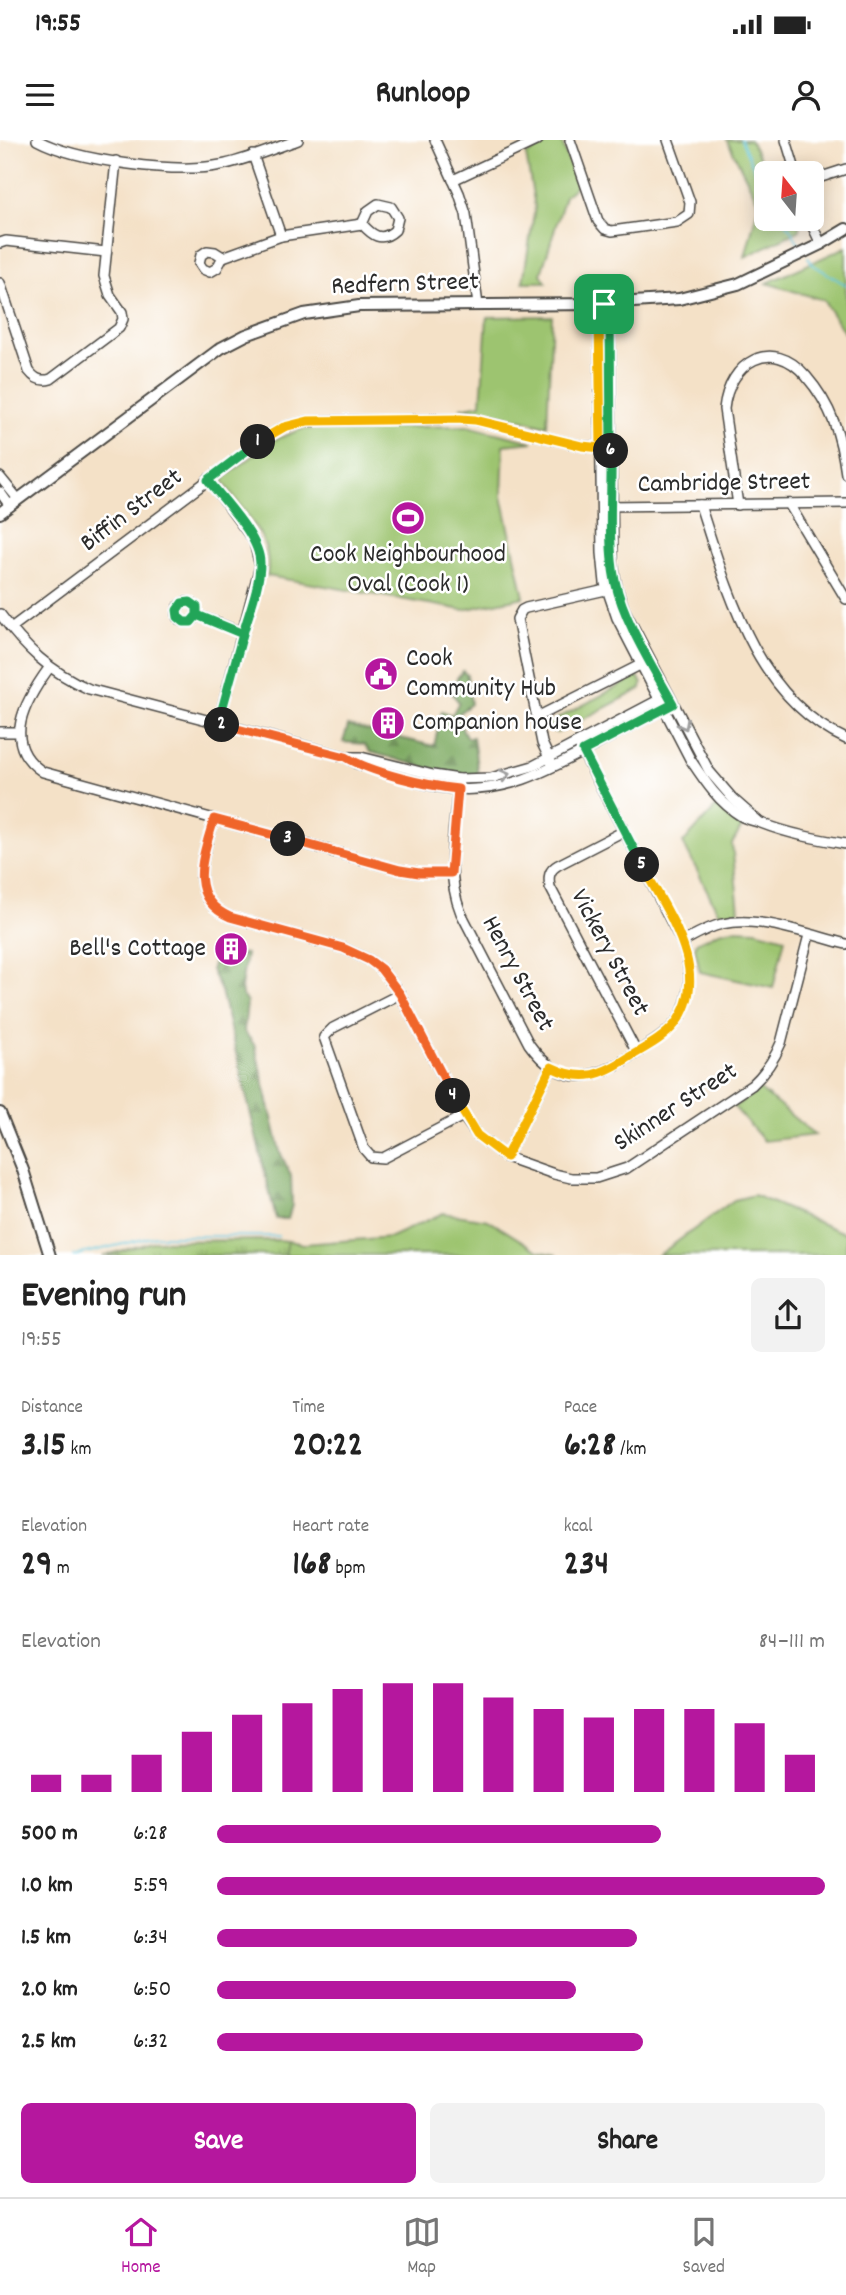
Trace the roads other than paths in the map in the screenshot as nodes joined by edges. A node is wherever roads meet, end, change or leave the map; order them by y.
1 (298, 140) edge
2 (435, 140) edge
3 (538, 140) edge
4 (570, 140) edge
5 (668, 140) edge
6 (786, 140) edge
7 (43, 141) edge
8 (528, 142) edge
9 (253, 155) junction
10 (116, 161) junction
11 (792, 161) edge
12 (846, 169) edge
13 (824, 176) edge
14 (453, 180) junction
15 (362, 224) dead end
16 (846, 229) edge
17 (812, 231) edge
18 (281, 236) junction
19 (846, 236) edge
20 (0, 243) edge
21 (816, 247) junction
22 (106, 252) junction
23 (223, 257) dead end
24 (0, 283) edge
25 (604, 304) junction
26 (478, 305) junction
27 (601, 448) junction
28 (611, 448) junction
29 (846, 474) edge
30 (0, 477) edge
31 (208, 480) junction
32 (0, 492) edge
33 (14, 503) junction
34 (846, 503) edge
35 (789, 504) junction
36 (700, 505) junction
37 (738, 505) junction
38 (607, 506) junction
39 (0, 513) edge
40 (612, 589) junction
41 (846, 599) edge
42 (0, 614) edge
43 (197, 615) dead end
44 (10, 628) junction
45 (243, 634) junction
46 (645, 662) junction
47 (48, 668) junction
48 (666, 702) junction
49 (537, 717) junction
50 (218, 724) junction
51 (0, 732) edge
52 (15, 732) junction
53 (846, 739) edge
54 (580, 747) junction
55 (551, 763) junction
56 (458, 784) junction
57 (214, 819) junction
58 (624, 831) junction
59 (846, 844) edge
60 (451, 873) junction
61 (809, 935) junction
62 (682, 942) junction
63 (846, 944) edge
64 (400, 994) junction
65 (637, 1053) junction
66 (551, 1067) junction
67 (0, 1113) edge
68 (463, 1116) junction
69 (506, 1157) junction
70 (50, 1255) edge

1 - 9 street
2 - 14 street
3 - 8 street
4 - 5 street
6 - 11 street
7 - 10 street
8 - 14 street
9 - 10 street
9 - 18 street
10 - 22 street
12 - 13 street
14 - 26 street
15 - 18 street
16 - 21 main road, Redfern Street
17 - 21 street
18 - 23 street
19 - 21 main road, Redfern Street
20 - 22 street
21 - 25 main road, Redfern Street
22 - 24 street
25 - 26 main road, Redfern Street
25 - 27 street
25 - 28 street
26 - 33 main road, Redfern Street
27 - 28 street, Biffin Street
27 - 31 street, Biffin Street
27 - 38 street
28 - 38 street
29 - 37 street
30 - 33 street
31 - 44 street, Biffin Street
31 - 45 street
32 - 33 street
33 - 39 main road, Redfern Street
34 - 35 street, Cambridge Street
35 - 37 street, Cambridge Street
35 - 41 street
36 - 37 street, Cambridge Street
36 - 38 street, Cambridge Street
36 - 53 street
38 - 40 street
40 - 46 street
40 - 49 street
42 - 44 street
43 - 45 street
44 - 47 street
45 - 50 street
46 - 48 street
46 - 49 street
47 - 50 street
47 - 52 street
48 - 54 street
48 - 59 street
49 - 55 street
50 - 56 street
51 - 52 street
52 - 57 street
54 - 55 street
54 - 58 street, Henry Street
55 - 56 street
56 - 60 street, Henry Street
57 - 60 street
57 - 64 street, Skinner Street
58 - 62 street, Henry Street
58 - 65 street, Vickery Street
60 - 66 street, Henry Street
61 - 62 street
61 - 63 street
61 - 69 street, Skinner Street
62 - 65 street, Henry Street
64 - 68 street, Skinner Street
64 - 68 street
65 - 66 street, Henry Street
66 - 69 street
67 - 70 main road
68 - 69 street, Skinner Street

